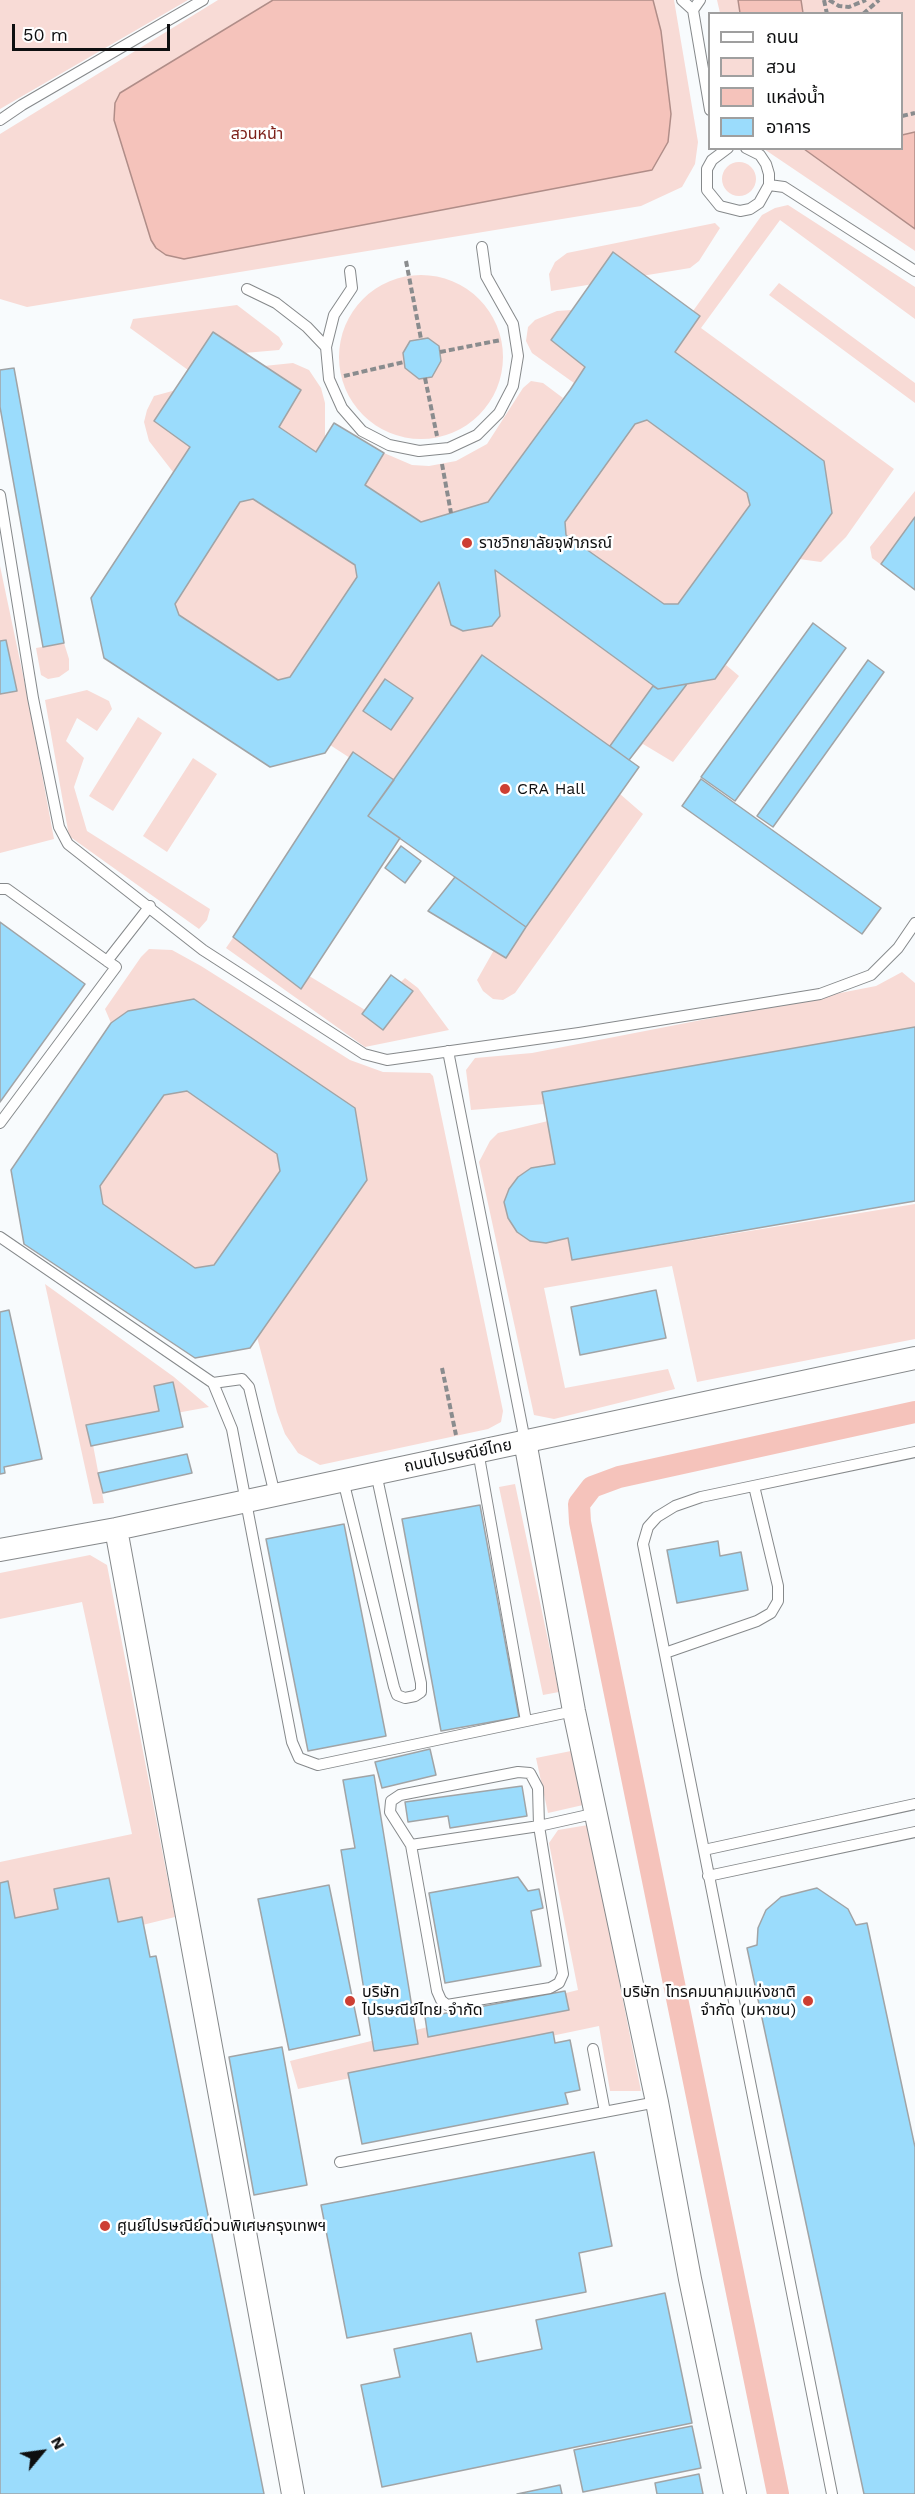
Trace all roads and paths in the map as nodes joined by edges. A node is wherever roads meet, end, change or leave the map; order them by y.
1 (203, 0) edge
2 (682, 0) edge
3 (700, 0) edge
4 (827, 0) edge
5 (866, 0) edge
6 (879, 0) edge
7 (693, 10) junction
8 (865, 12) edge
9 (708, 98) edge
10 (0, 120) edge
11 (724, 150) edge
12 (750, 150) edge
13 (769, 186) junction
14 (482, 247) dead end
15 (406, 261) dead end
16 (350, 271) dead end
17 (915, 271) edge
18 (247, 290) dead end
19 (515, 337) junction
20 (421, 339) dead end
21 (326, 347) junction
22 (440, 352) dead end
23 (404, 362) dead end
24 (329, 380) junction
25 (0, 495) edge
26 (2, 520) edge
27 (0, 889) edge
28 (150, 906) junction
29 (915, 923) edge
30 (107, 961) junction
31 (448, 1051) junction
32 (0, 1123) edge
33 (0, 1237) edge
34 (915, 1358) edge
35 (442, 1368) dead end
36 (213, 1383) junction
37 (525, 1441) junction
38 (915, 1452) edge
39 (469, 1453) junction
40 (376, 1473) junction
41 (344, 1480) junction
42 (754, 1486) junction
43 (275, 1495) junction
44 (246, 1501) junction
45 (116, 1529) junction
46 (0, 1550) edge
47 (665, 1653) junction
48 (574, 1711) junction
49 (526, 1721) junction
50 (915, 1804) edge
51 (597, 1813) junction
52 (539, 1826) junction
53 (915, 1832) edge
54 (411, 1845) junction
55 (704, 1850) junction
56 (708, 1876) junction
57 (593, 2049) dead end
58 (657, 2102) junction
59 (605, 2112) junction
60 (340, 2162) dead end
61 (293, 2494) edge
62 (735, 2494) edge
63 (832, 2494) edge

1 - 10 lane
2 - 7 lane
3 - 7 lane
4 - 5 path
6 - 8 path
7 - 9 lane
11 - 13 lane
12 - 13 lane
13 - 17 lane
14 - 19 lane
15 - 20 path
16 - 21 lane
18 - 21 lane
19 - 22 path
19 - 24 lane
21 - 24 lane
23 - 24 path
25 - 26 lane
26 - 28 lane
27 - 30 lane
28 - 30 lane
28 - 31 lane
29 - 31 lane
30 - 32 lane
31 - 37 lane
33 - 36 lane
34 - 37 street, ถนนไปรษณีย์ไทย
35 - 39 path
36 - 43 lane
36 - 44 lane
37 - 39 street, ถนนไปรษณีย์ไทย
37 - 48 street
38 - 42 lane
39 - 40 street, ถนนไปรษณีย์ไทย
39 - 49 lane
40 - 41 street, ถนนไปรษณีย์ไทย
40 - 41 lane
41 - 43 street, ถนนไปรษณีย์ไทย
42 - 47 lane
42 - 47 lane
43 - 44 street, ถนนไปรษณีย์ไทย
44 - 45 street, ถนนไปรษณีย์ไทย
44 - 49 lane
45 - 46 street, ถนนไปรษณีย์ไทย
45 - 61 street
47 - 55 lane
48 - 49 lane
48 - 51 street
50 - 55 lane
51 - 52 lane
51 - 58 street
52 - 54 lane
52 - 54 lane
52 - 54 lane
53 - 56 lane
55 - 56 lane
56 - 63 lane
57 - 59 lane
58 - 59 lane
58 - 62 street
59 - 60 lane

